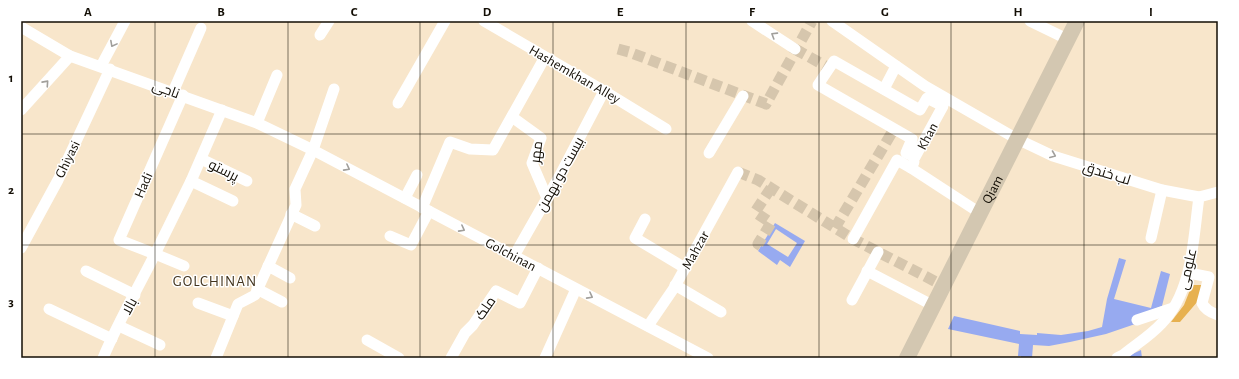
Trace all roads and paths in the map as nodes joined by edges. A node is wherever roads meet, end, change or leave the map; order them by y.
1 (125, 21) edge
2 (329, 21) edge
3 (445, 21) edge
4 (484, 21) edge
5 (752, 21) edge
6 (832, 21) edge
7 (1030, 21) edge
8 (1077, 21) edge
9 (21, 27) edge
10 (201, 28) dead end
11 (320, 35) dead end
12 (1068, 39) junction
13 (796, 49) tunnel mouth
14 (70, 56) junction
15 (545, 57) junction
16 (896, 66) junction
17 (105, 68) junction
18 (277, 75) dead end
19 (334, 89) dead end
20 (884, 90) junction
21 (604, 91) junction
22 (178, 94) junction
23 (743, 96) dead end
24 (942, 101) junction
25 (398, 103) dead end
26 (21, 110) edge
27 (222, 110) junction
28 (512, 116) junction
29 (257, 123) junction
30 (666, 129) dead end
31 (1017, 139) junction
32 (313, 150) junction
33 (709, 153) dead end
34 (915, 157) junction
35 (201, 158) junction
36 (911, 168) junction
37 (738, 172) dead end
38 (417, 175) dead end
39 (247, 181) dead end
40 (191, 182) junction
41 (1162, 190) junction
42 (1218, 192) edge
43 (1199, 197) junction
44 (405, 198) junction
45 (547, 198) junction
46 (234, 200) dead end
47 (426, 209) junction
48 (980, 213) junction
49 (291, 214) junction
50 (645, 219) dead end
51 (315, 226) dead end
52 (390, 236) dead end
53 (853, 238) dead end
54 (1151, 238) dead end
55 (21, 248) edge
56 (878, 252) dead end
57 (155, 254) junction
58 (514, 256) junction
59 (184, 266) dead end
60 (268, 266) junction
61 (538, 268) junction
62 (685, 268) junction
63 (86, 271) dead end
64 (867, 271) junction
65 (1188, 273) junction
66 (290, 278) dead end
67 (675, 285) junction
68 (576, 288) junction
69 (257, 289) junction
70 (135, 295) junction
71 (852, 300) dead end
72 (282, 302) dead end
73 (198, 303) dead end
74 (934, 306) junction
75 (1173, 308) junction
76 (49, 309) dead end
77 (721, 312) dead end
78 (1218, 315) edge
79 (233, 316) junction
80 (1137, 320) dead end
81 (119, 326) junction
82 (648, 326) junction
83 (112, 338) junction
84 (367, 340) dead end
85 (160, 344) dead end
86 (103, 358) edge
87 (216, 358) edge
88 (399, 358) edge
89 (451, 358) edge
90 (545, 358) edge
91 (708, 358) edge
92 (907, 358) edge
93 (1117, 358) edge

1 -> 17 street, Ghiyasi
2 - 11 street
3 - 25 street
4 - 15 street, Hashemkhan Alley
13 -> 5 street
6 - 16 street, لب خندق
7 - 12 street
8 - 12 main road, Qiam
9 - 14 street, ناجی
10 - 22 street
12 - 31 main road, Qiam
14 - 17 street, ناجی
26 -> 14 street
15 - 21 street, Hashemkhan Alley
15 - 28 street
16 - 20 street
16 - 24 street, لب خندق
17 - 22 street, ناجی
17 - 55 street, Ghiyasi
18 - 29 street
19 - 32 street
20 - 24 street, Khan
20 - 34 street, Khan
21 - 30 street, Hashemkhan Alley
21 - 45 street, بیست دو بهمن
22 - 27 street, ناجی
22 - 57 street, Hadi
23 - 33 street
24 - 31 street, لب خندق
24 - 34 street, Khan
27 - 29 street, ناجی
27 - 35 street, بالا
28 - 45 street, مهر
28 - 47 street
29 - 32 street, ناجی
31 -> 41 street, لب خندق
31 - 48 main road, Qiam
32 -> 44 street, Golchinan
32 - 49 street
34 - 36 street
35 - 39 street, پرستو
35 - 40 street, بالا
36 - 48 street
36 - 53 street
37 - 62 street, Mahzar
38 - 44 street
40 - 46 street
40 - 57 street, بالا
41 - 43 street, لب خندق
41 - 54 street
42 - 43 street
43 - 65 street, علومی
44 - 47 street, Golchinan
45 - 58 street, بیست دو بهمن
47 - 52 street
47 -> 58 street, Golchinan
48 - 74 main road, Qiam
49 - 51 street
49 - 60 street
50 - 62 street
56 - 64 street
57 - 59 street
57 - 70 street, بالا
58 - 61 street, Golchinan
60 - 66 street
60 - 69 street
61 - 68 street, Golchinan
61 - 89 street, ملک
62 - 67 street, Mahzar
63 - 70 street
64 - 71 street
64 - 74 street
65 - 75 street, علومی
65 - 78 street
67 - 77 street
67 - 82 street, Mahzar
68 -> 82 street, Golchinan
68 - 90 street
69 - 72 street
69 - 79 street
70 - 81 street, بالا
73 - 79 street
74 - 92 main road, Qiam
75 - 80 street
75 - 93 street, علومی
76 - 83 street
79 - 87 street
81 - 83 street, بالا
81 - 85 street
82 - 91 street, Golchinan
83 - 86 street, بالا
84 - 88 street

